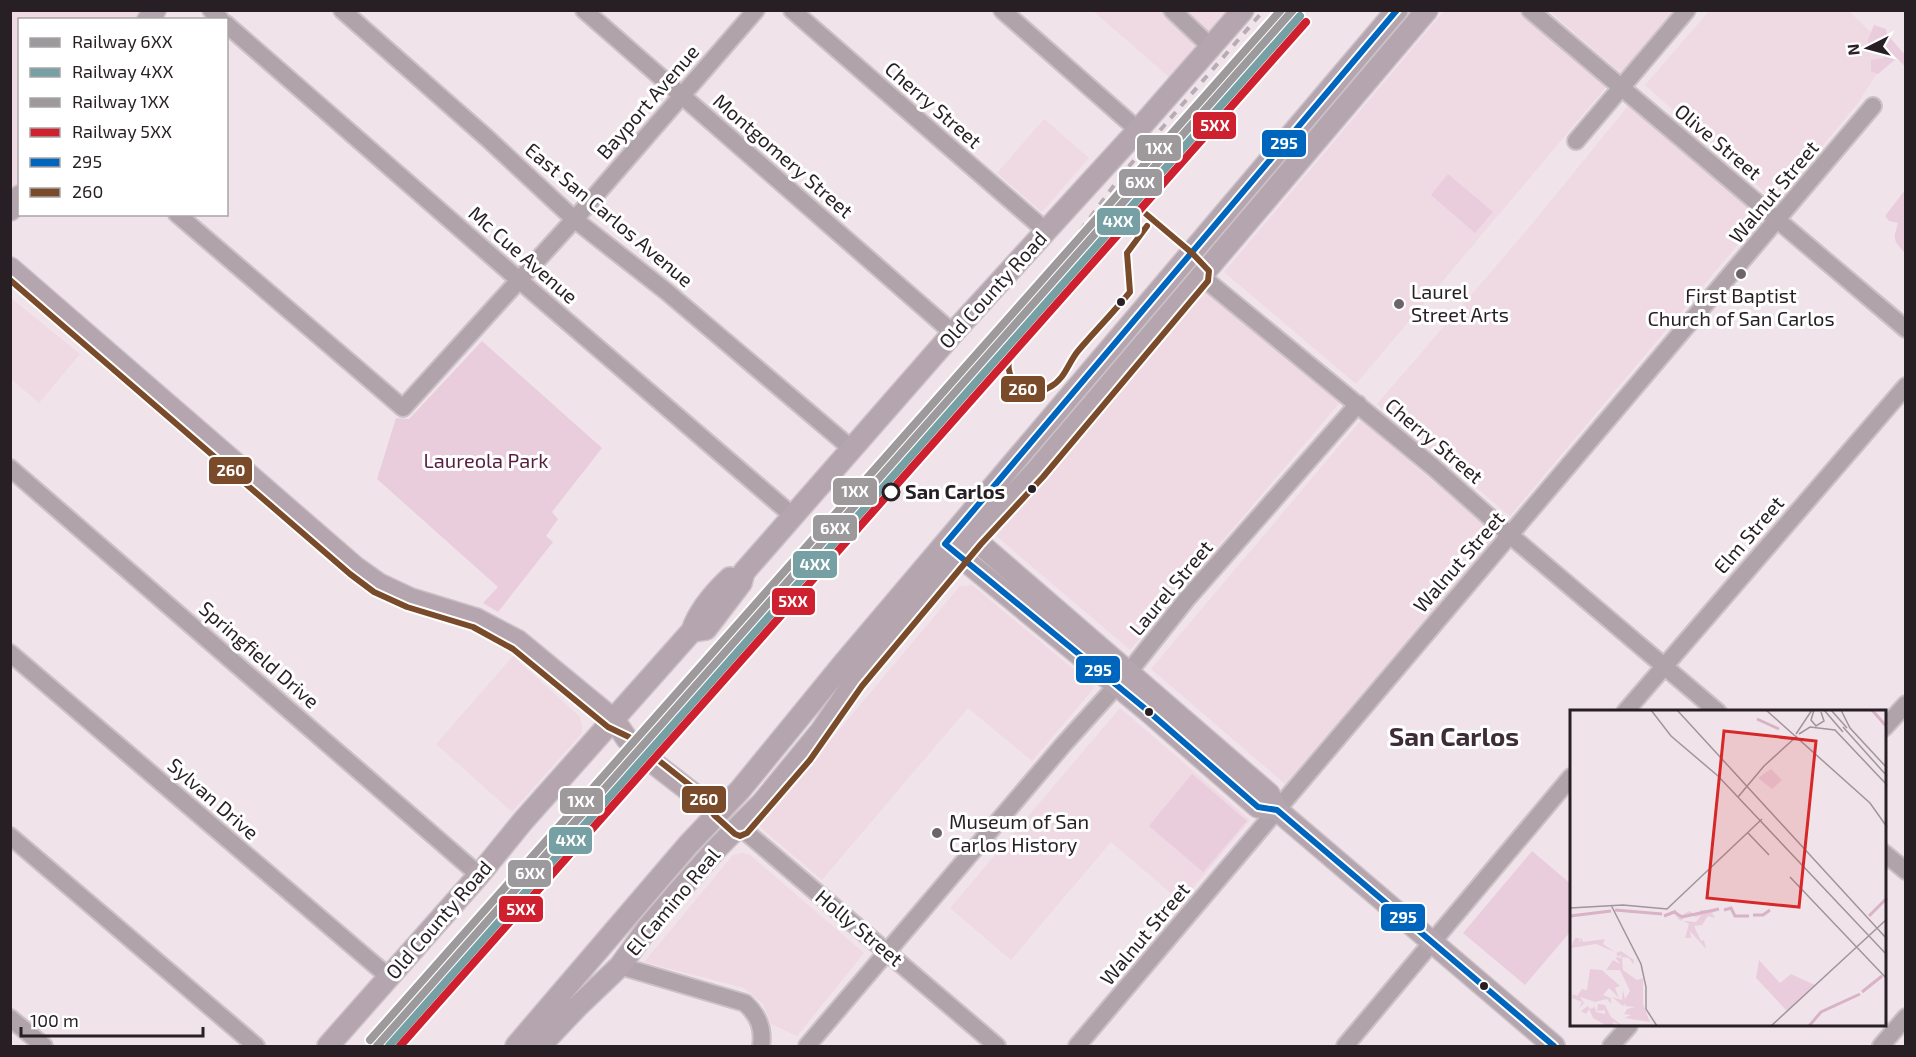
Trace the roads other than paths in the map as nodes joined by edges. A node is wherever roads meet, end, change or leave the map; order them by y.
1 (342, 10) edge
2 (584, 10) edge
3 (756, 10) edge
4 (792, 10) edge
5 (1002, 10) edge
6 (1172, 10) edge
7 (1243, 10) edge
8 (1397, 10) edge
9 (1427, 10) edge
10 (1530, 10) edge
11 (1687, 10) edge
12 (228, 26) edge
13 (1211, 47) junction
14 (1622, 88) junction
15 (682, 96) junction
16 (1873, 106) dead end
17 (1138, 130) junction
18 (1576, 141) dead end
19 (179, 216) edge
20 (574, 219) junction
21 (1778, 221) junction
22 (1046, 231) junction
23 (1186, 259) junction
24 (10, 268) edge
25 (1201, 276) junction
26 (519, 280) junction
27 (1905, 329) edge
28 (953, 333) junction
29 (1905, 386) edge
30 (1358, 404) junction
31 (852, 449) junction
32 (10, 468) edge
33 (793, 516) junction
34 (967, 532) junction
35 (1511, 536) junction
36 (953, 550) junction
37 (10, 653) edge
38 (1664, 666) junction
39 (1122, 680) junction
40 (1905, 704) edge
41 (1628, 710) edge
42 (1716, 710) edge
43 (614, 720) junction
44 (1886, 726) edge
45 (1570, 778) edge
46 (721, 809) junction
47 (1277, 810) junction
48 (740, 827) junction
49 (10, 836) edge
50 (1886, 855) edge
51 (1905, 871) edge
52 (479, 875) junction
53 (1432, 944) junction
54 (886, 952) junction
55 (620, 966) junction
56 (389, 977) junction
57 (1905, 1017) edge
58 (10, 1018) edge
59 (1628, 1027) edge
60 (44, 1047) edge
61 (256, 1047) edge
62 (328, 1047) edge
63 (516, 1047) edge
64 (540, 1047) edge
65 (761, 1047) edge
66 (807, 1047) edge
67 (997, 1047) edge
68 (1077, 1047) edge
69 (1346, 1047) edge
70 (1554, 1047) edge
71 (1611, 1047) edge
72 (1881, 1047) edge

1 - 20 street, East San Carlos Avenue
2 - 15 street, Montgomery Street
3 - 15 street, Bayport Avenue
4 - 22 street, Cherry Street
5 - 17 street
6 - 13 street
7 - 13 main road, Old County Road
8 - 23 main road, El Camino Real
9 - 25 main road, El Camino Real
10 - 14 street, Olive Street
11 - 14 street
12 - 26 street, Mc Cue Avenue
13 - 17 main road, Old County Road
14 - 18 street
14 - 21 street, Olive Street
15 - 20 street, Bayport Avenue
15 - 28 street, Montgomery Street
16 - 21 street, Walnut Street
17 - 22 main road, Old County Road
19 - 26 street, Bayport Avenue
20 - 26 street, Bayport Avenue
20 - 31 street, East San Carlos Avenue
21 - 27 street, Olive Street
21 - 35 street, Walnut Street
22 - 28 main road, Old County Road
23 - 25 main road
23 - 34 main road, El Camino Real
24 - 43 main road, Holly Street
25 - 30 street, Cherry Street
25 - 34 main road, El Camino Real
26 - 33 street, Mc Cue Avenue
28 - 31 main road, Old County Road
29 - 38 street, Elm Street
30 - 35 street, Cherry Street
30 - 39 street, Laurel Street
31 - 33 main road, Old County Road
32 - 52 street, Springfield Drive
33 - 43 main road, Old County Road
34 - 36 main road, El Camino Real
34 - 39 main road
35 - 38 street, Cherry Street
35 - 47 street, Walnut Street
36 - 39 main road
36 - 46 main road, El Camino Real
36 - 48 main road, El Camino Real
37 - 56 street, Sylvan Drive
38 - 41 street, Elm Street
38 - 42 street, Cherry Street
39 - 47 main road
39 - 54 street, Laurel Street
40 - 44 street
43 - 46 main road, Holly Street
43 - 52 main road, Old County Road
45 - 53 street
46 - 48 main road, Holly Street
46 - 63 main road, El Camino Real
47 - 53 main road
47 - 68 street, Walnut Street
48 - 54 street, Holly Street
48 - 55 main road, El Camino Real
49 - 61 street
50 - 51 street
52 - 56 main road, Old County Road
53 - 69 street
53 - 70 main road
54 - 66 street, Laurel Street
54 - 67 street, Holly Street
55 - 64 main road, El Camino Real
55 - 65 street
56 - 62 main road, Old County Road
57 - 72 street
58 - 60 street
59 - 71 street

